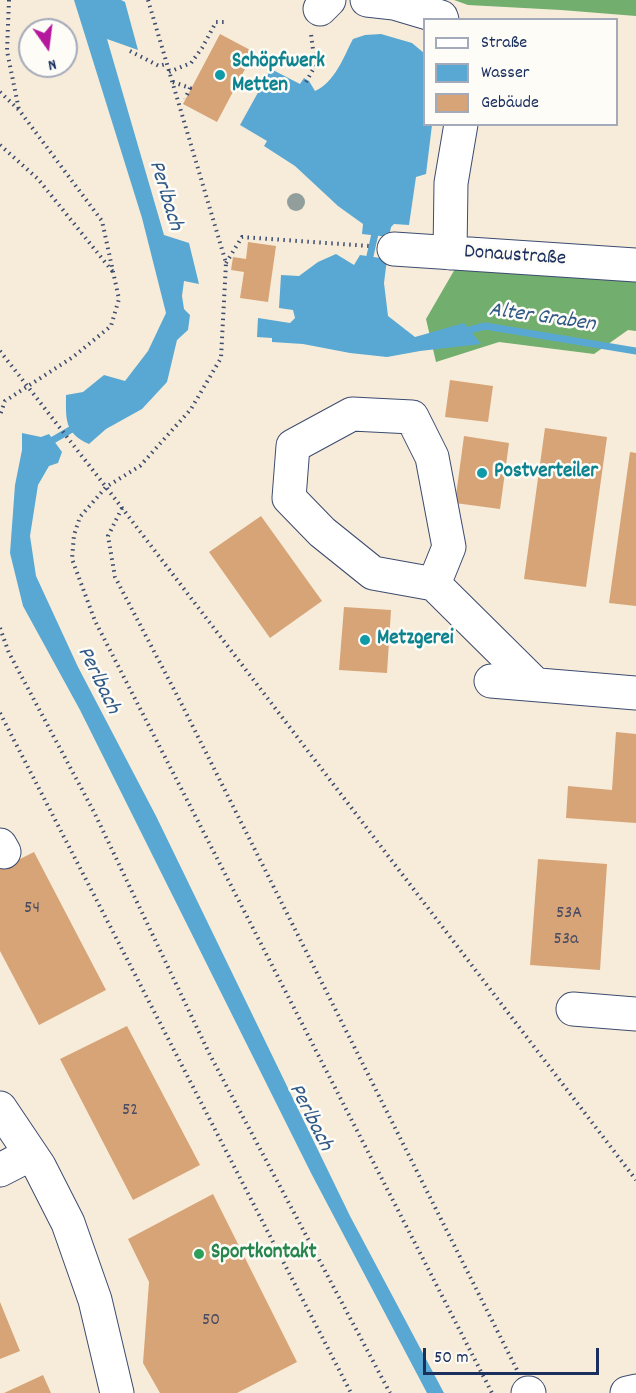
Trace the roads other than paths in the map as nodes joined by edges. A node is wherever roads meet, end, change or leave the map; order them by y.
1 (367, 0) edge
2 (442, 18) edge
3 (461, 126) edge
4 (394, 249) dead end
5 (450, 253) junction
6 (636, 265) edge
7 (434, 584) junction
8 (491, 681) dead end
9 (535, 684) junction
10 (636, 693) edge
11 (573, 1009) dead end
12 (636, 1014) edge
13 (0, 1108) edge
14 (31, 1154) junction
15 (0, 1170) edge
16 (636, 1391) edge
17 (117, 1393) edge
18 (627, 1393) edge

1 - 2 street
3 - 5 street
4 - 5 street, Donaustraße
5 - 6 street, Donaustraße
7 - 7 street
7 - 9 street
8 - 9 street
9 - 10 street
11 - 12 street
13 - 14 street
14 - 15 street
14 - 17 street
16 - 18 street

